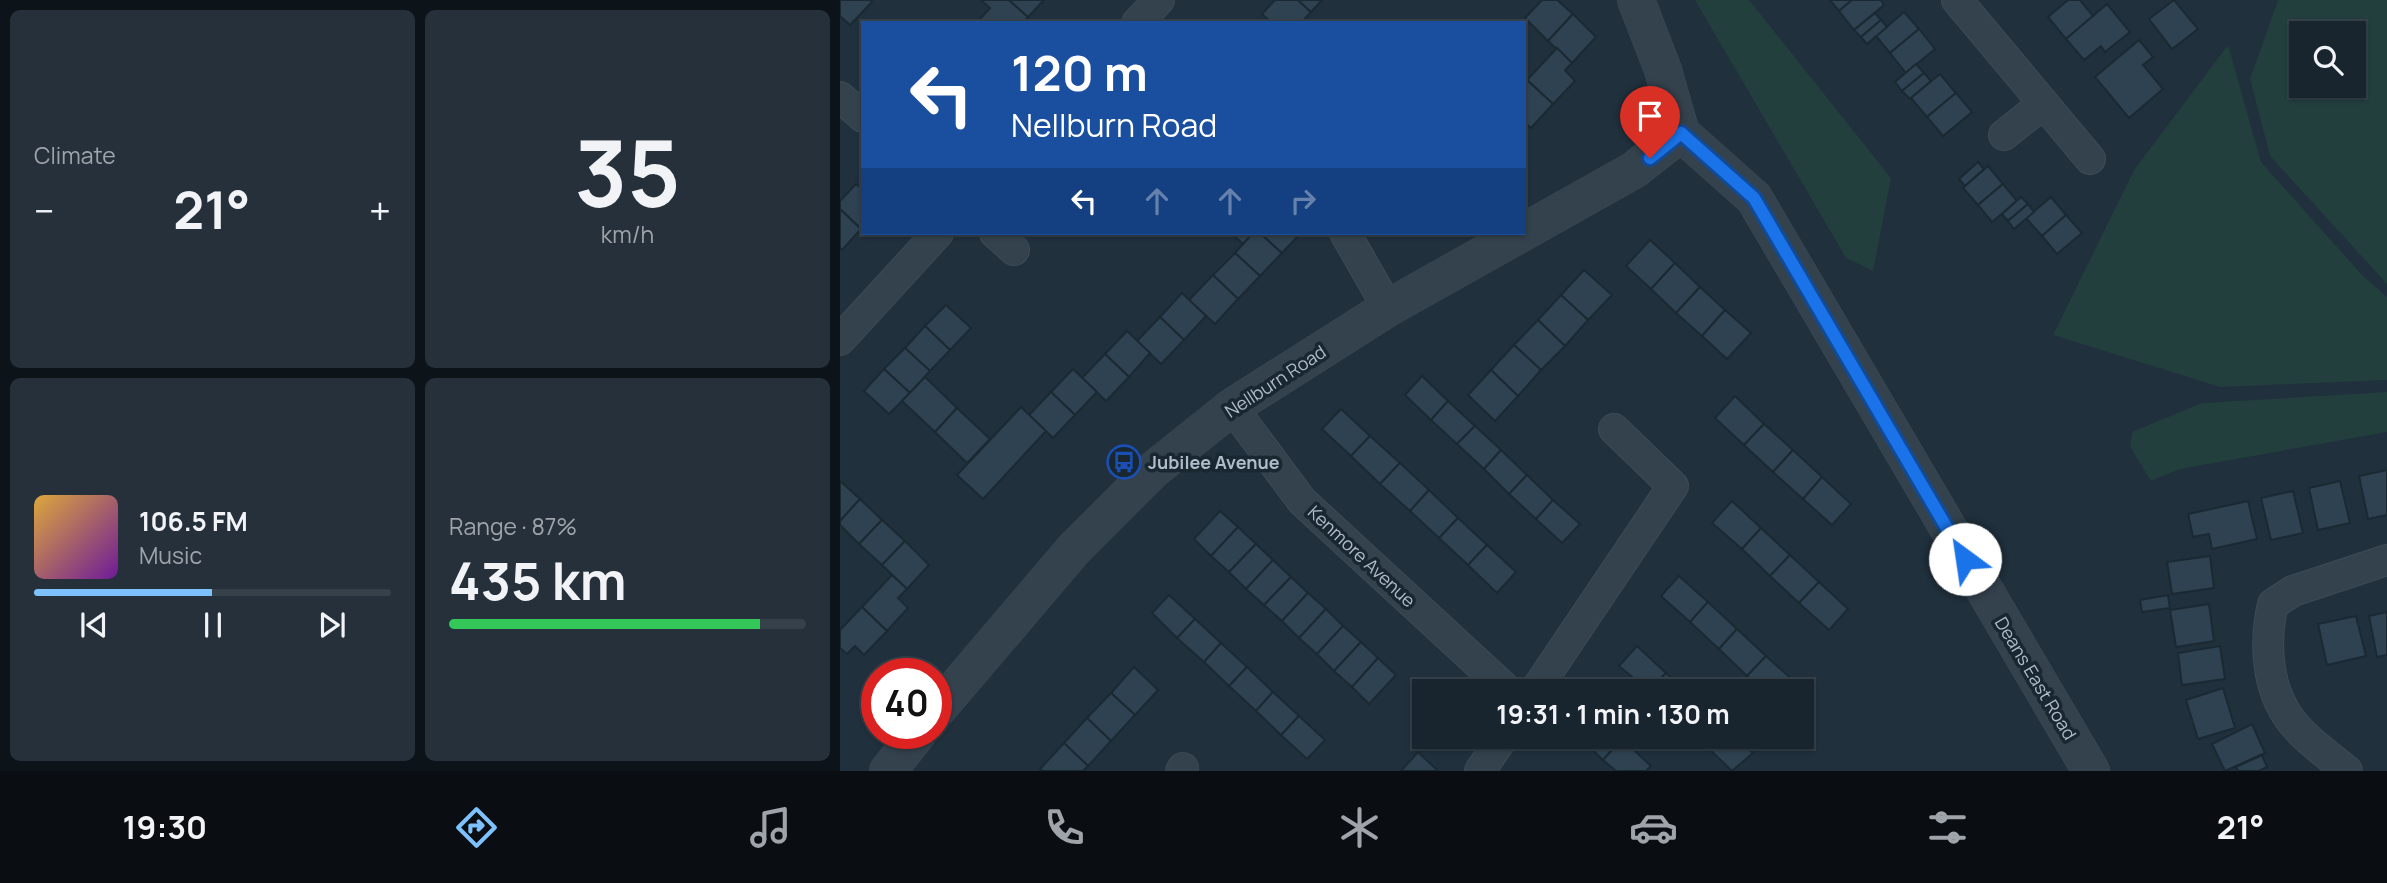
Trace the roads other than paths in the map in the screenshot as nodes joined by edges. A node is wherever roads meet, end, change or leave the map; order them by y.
1 (1636, 0) edge
2 (1957, 0) edge
3 (840, 97) edge
4 (2043, 104) junction
5 (861, 115) edge
6 (1681, 133) junction
7 (2004, 135) dead end
8 (2090, 159) dead end
9 (1526, 231) edge
10 (936, 235) edge
11 (1346, 235) edge
12 (1519, 235) edge
13 (1388, 308) junction
14 (840, 340) edge
15 (1232, 407) junction
16 (1614, 429) dead end
17 (2387, 559) edge
18 (1495, 679) edge
19 (1543, 679) edge
20 (952, 692) edge
21 (905, 749) edge
22 (1495, 749) edge
23 (888, 771) edge
24 (1480, 771) edge
25 (2091, 771) edge
26 (2347, 771) edge

1 - 6 street
2 - 4 street
3 - 5 street
4 - 7 street
4 - 8 street
6 - 9 street, Nellburn Road
6 - 25 street, Deans East Road
10 - 14 street
11 - 13 street
12 - 13 street, Nellburn Road
13 - 15 street, Nellburn Road
15 - 18 street, Kenmore Avenue
15 - 20 street, Nellburn Road
16 - 19 street
17 - 26 street
21 - 23 street
22 - 24 street

